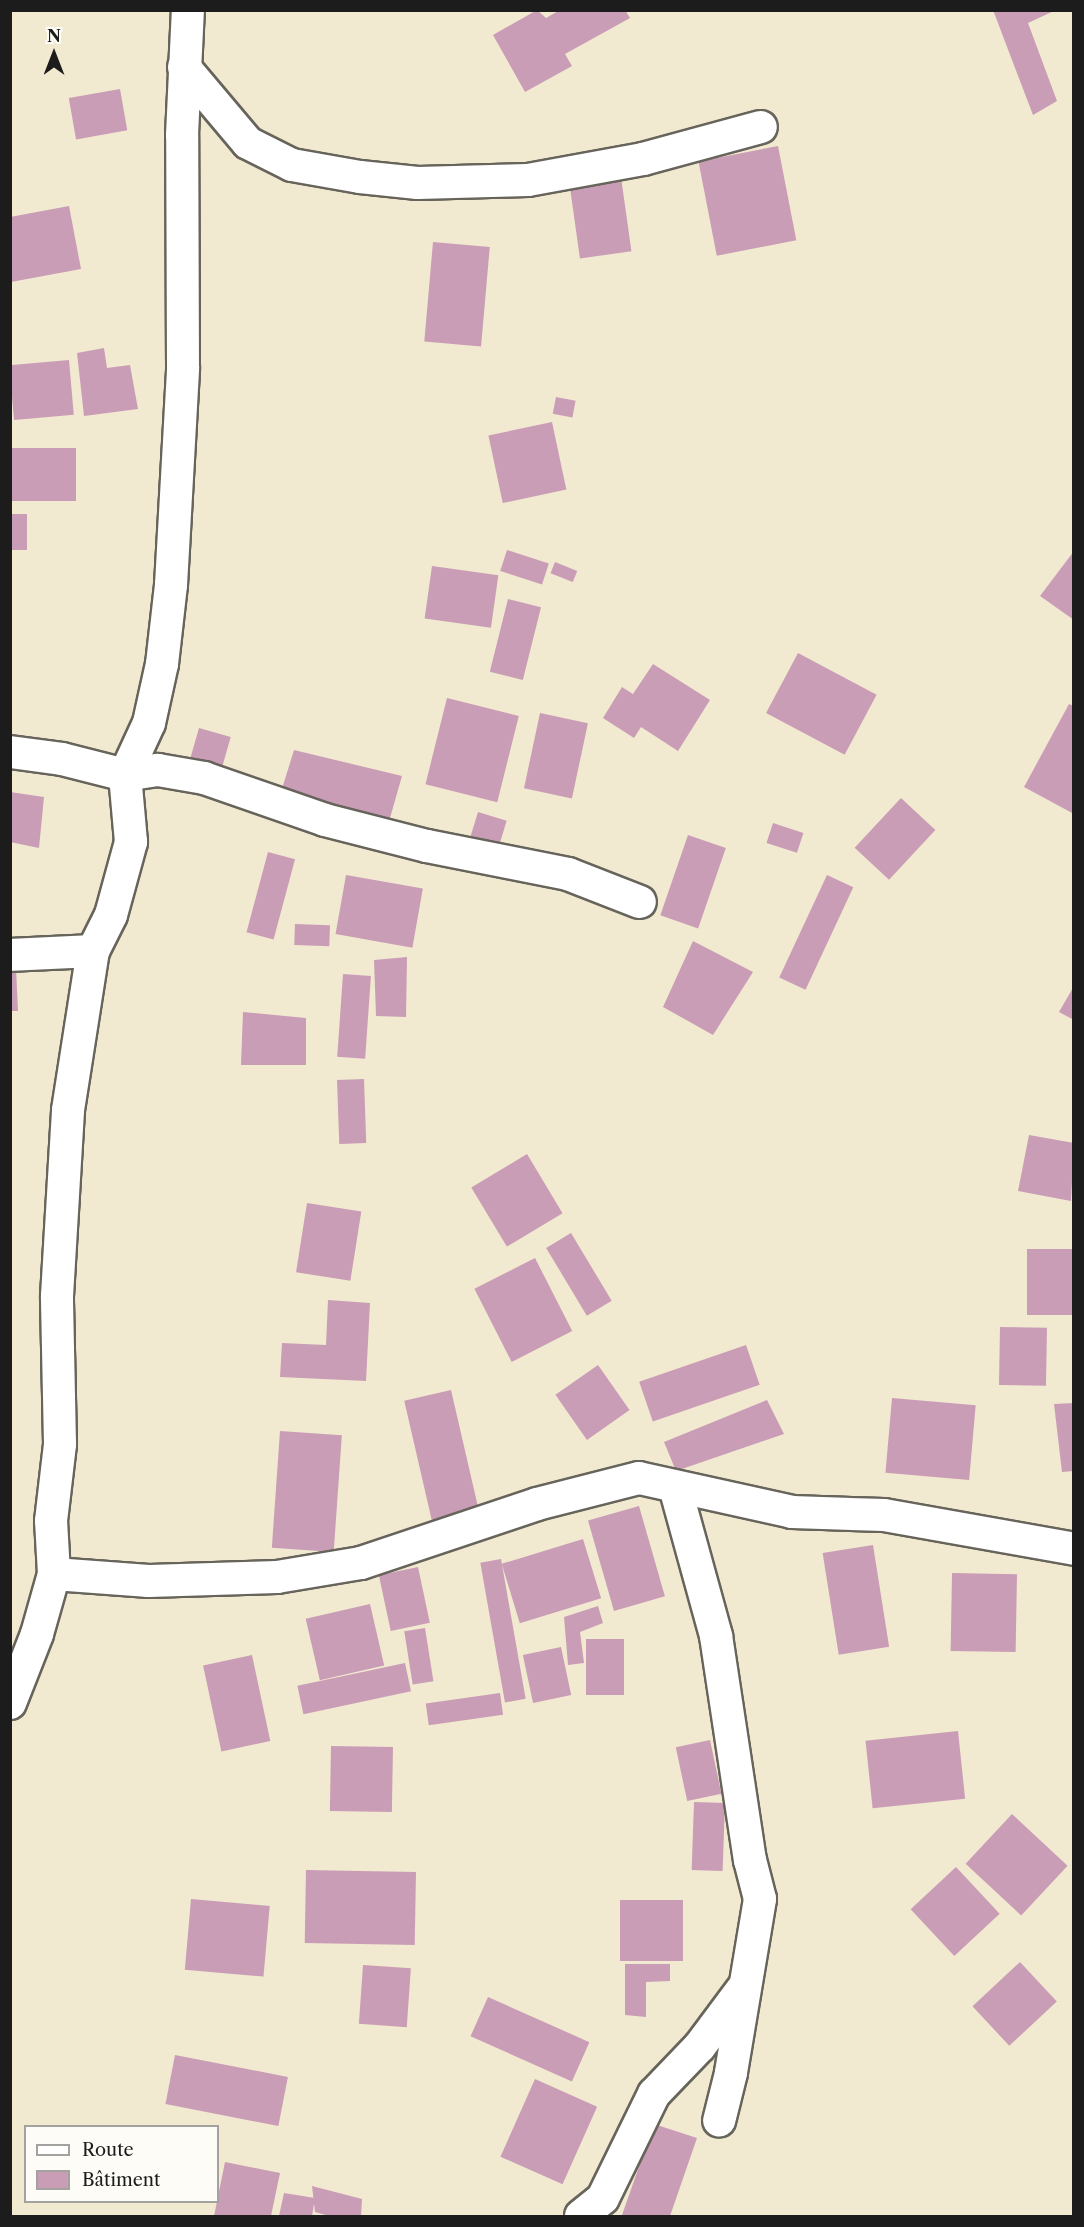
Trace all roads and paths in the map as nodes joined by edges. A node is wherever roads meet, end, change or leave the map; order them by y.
1 (188, 10) edge
2 (184, 67) junction
3 (761, 127) dead end
4 (10, 752) edge
5 (125, 775) junction
6 (640, 902) dead end
7 (93, 951) junction
8 (10, 955) edge
9 (675, 1487) junction
10 (1074, 1549) edge
11 (54, 1574) junction
12 (10, 1703) edge
13 (743, 1988) junction
14 (720, 2121) dead end
15 (581, 2217) edge

1 - 2 street
2 - 3 street
2 - 5 street
4 - 5 street
5 - 6 street
5 - 7 street
7 - 8 street
7 - 11 street
9 - 10 street
9 - 11 street
9 - 13 street
11 - 12 street
13 - 14 street
13 - 15 street

